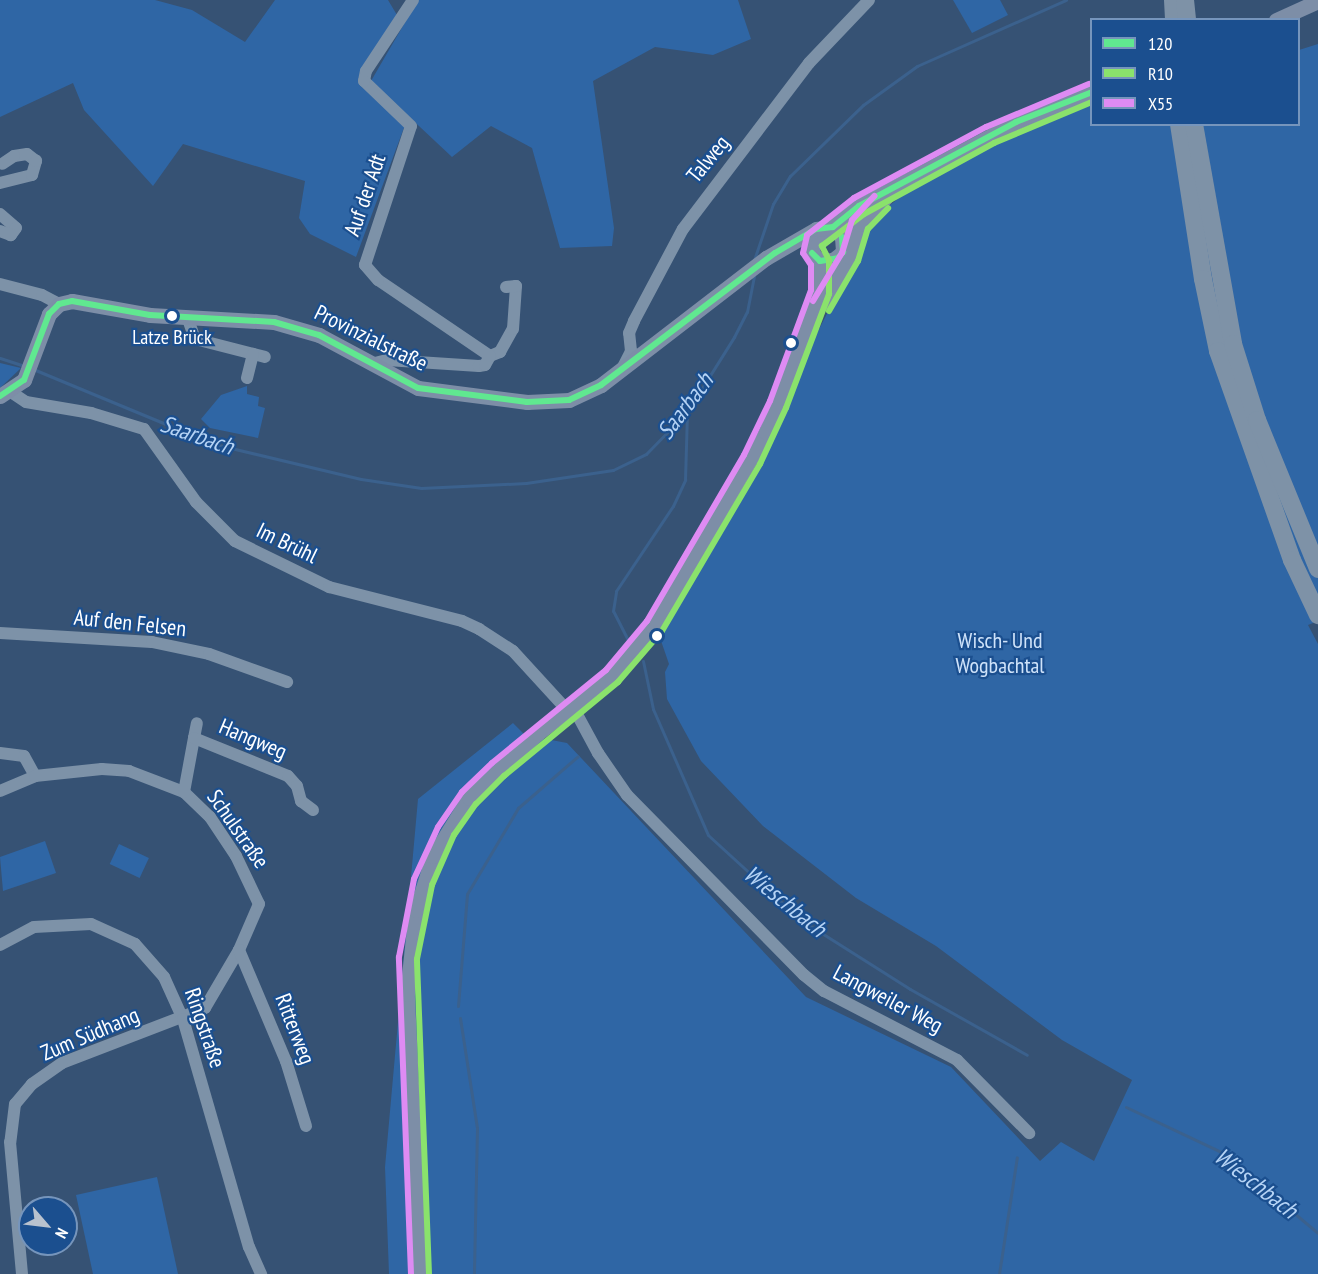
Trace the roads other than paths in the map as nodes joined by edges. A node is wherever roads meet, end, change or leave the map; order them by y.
1 (412, 0) edge
2 (869, 0) edge
3 (1318, 2) edge
4 (1178, 10) edge
5 (1192, 18) edge
6 (1281, 18) edge
7 (1090, 93) edge
8 (1180, 126) edge
9 (1194, 126) edge
10 (1192, 159) junction
11 (2, 164) dead end
12 (0, 183) edge
13 (901, 184) junction
14 (886, 197) junction
15 (0, 214) edge
16 (0, 231) edge
17 (838, 232) junction
18 (771, 256) junction
19 (822, 258) junction
20 (0, 284) edge
21 (506, 287) dead end
22 (822, 303) junction
23 (59, 304) junction
24 (188, 319) junction
25 (804, 339) junction
26 (490, 356) junction
27 (371, 364) junction
28 (623, 368) junction
29 (247, 378) dead end
30 (6, 394) edge
31 (1318, 569) edge
32 (1318, 615) edge
33 (0, 633) edge
34 (287, 682) dead end
35 (569, 707) junction
36 (197, 723) dead end
37 (194, 738) junction
38 (0, 753) edge
39 (35, 776) junction
40 (0, 791) edge
41 (184, 792) junction
42 (313, 810) dead end
43 (0, 945) edge
44 (239, 950) junction
45 (183, 1019) junction
46 (306, 1126) dead end
47 (1029, 1133) dead end
48 (22, 1274) edge
49 (261, 1274) edge
50 (420, 1274) edge

1 - 26 street, Auf der Adt
2 - 28 street, Talweg
3 - 6 main road
4 - 5 highway
7 - 13 main road
8 - 10 highway
9 - 10 highway
10 - 31 highway
10 - 32 highway
11 - 12 street
13 - 14 main road
13 - 17 main road
14 - 17 main road
14 - 22 main road
15 - 16 street
17 - 18 main road
17 - 19 main road
17 - 19 main road
18 - 19 main road
18 - 28 main road, Provinzialstraße
19 - 22 main road
19 - 25 main road
20 - 23 street
21 - 26 street
22 - 25 main road
23 - 24 main road, Provinzialstraße
23 - 30 main road
24 - 27 main road, Provinzialstraße
24 - 29 street
25 - 35 main road
26 - 27 street
27 - 28 main road, Provinzialstraße
30 - 35 street, Im Brühl
33 - 34 street, Auf den Felsen
35 - 47 street, Langweiler Weg
35 - 50 main road
36 - 37 street, Hangweg
37 - 41 street, Hangweg
37 - 42 street, Hangweg
38 - 39 street
39 - 40 street, Schulstraße
39 - 41 street, Schulstraße
41 - 44 street, Schulstraße
43 - 45 street, Ringstraße
44 - 45 street, Schulstraße
44 - 46 street, Ritterweg
45 - 48 street, Zum Südhang
45 - 49 street, Ringstraße

